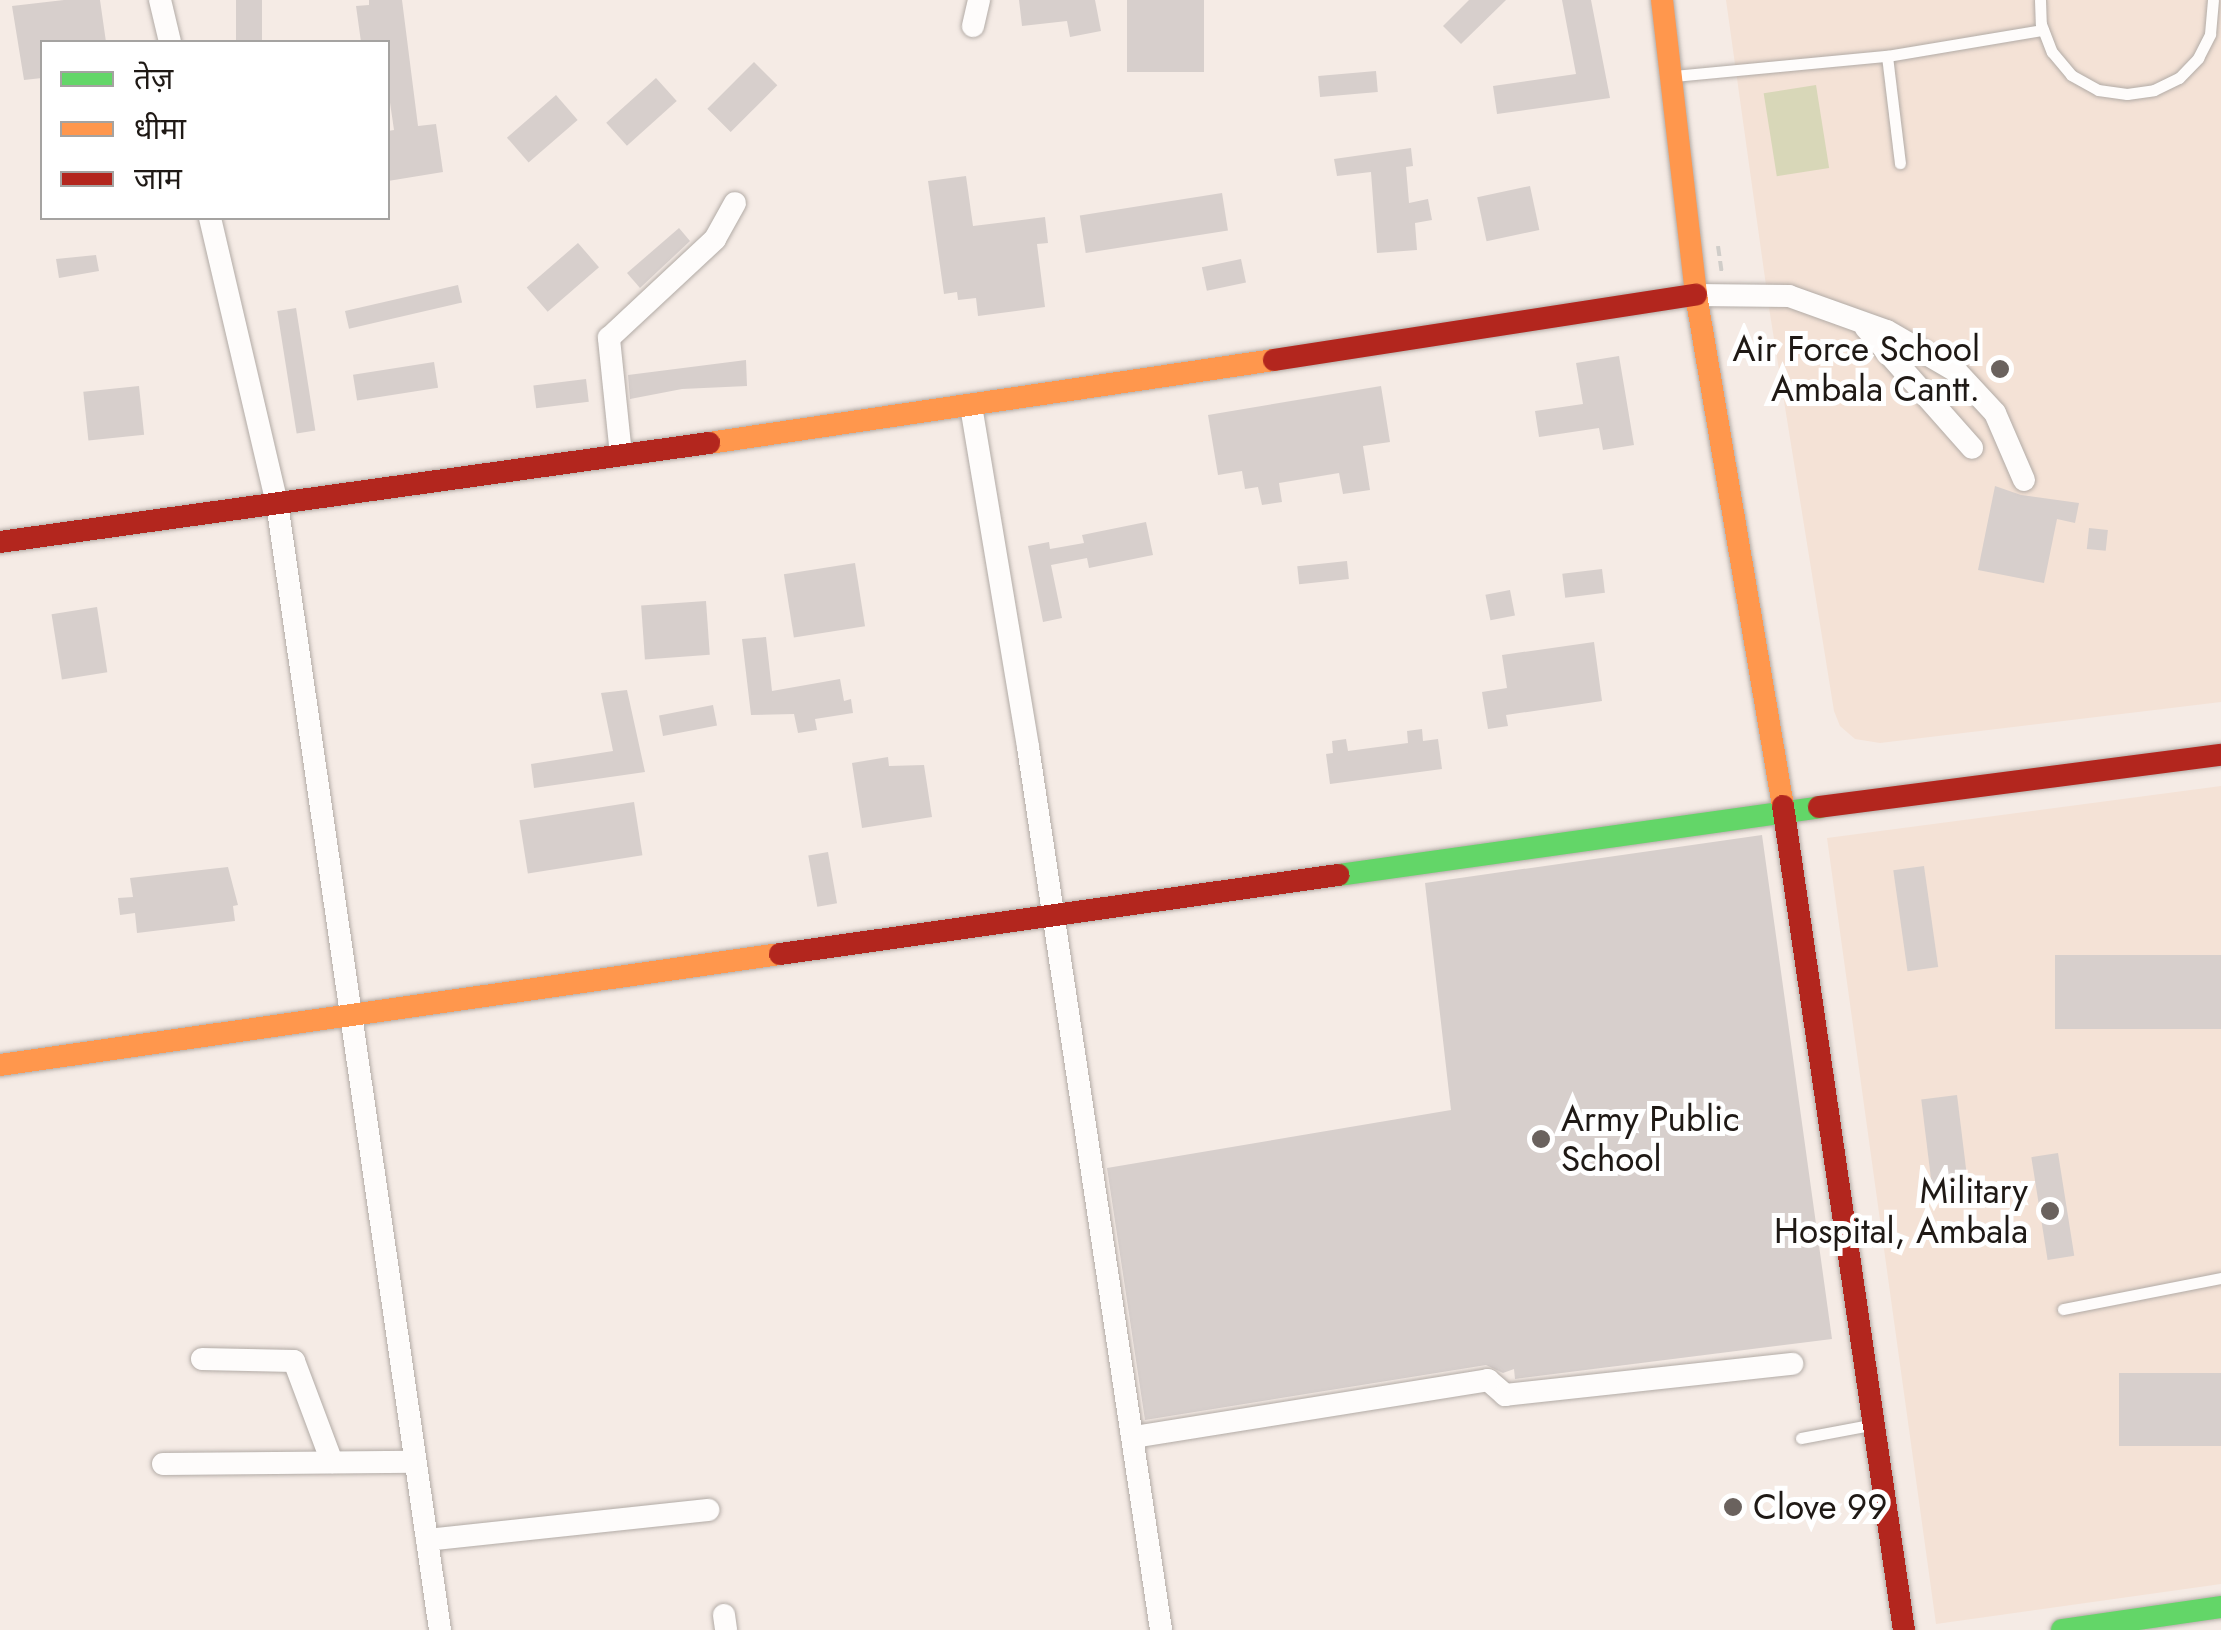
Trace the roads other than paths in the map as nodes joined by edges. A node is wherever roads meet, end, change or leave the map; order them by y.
1 (160, 0) edge
2 (979, 0) edge
3 (1662, 0) edge
4 (2040, 0) edge
5 (2213, 0) edge
6 (973, 26) dead end
7 (2044, 30) junction
8 (170, 40) edge
9 (1887, 56) junction
10 (1674, 76) junction
11 (1900, 164) dead end
12 (734, 203) dead end
13 (210, 220) edge
14 (1696, 295) junction
15 (1856, 320) junction
16 (971, 406) junction
17 (1972, 448) dead end
18 (621, 455) junction
19 (2024, 480) dead end
20 (277, 503) junction
21 (0, 542) edge
22 (2221, 756) edge
23 (1784, 812) junction
24 (1053, 916) junction
25 (351, 1016) junction
26 (0, 1065) edge
27 (2221, 1278) edge
28 (2063, 1308) dead end
29 (202, 1359) dead end
30 (1792, 1364) dead end
31 (1874, 1424) junction
32 (1134, 1437) junction
33 (1801, 1438) dead end
34 (332, 1462) junction
35 (416, 1462) junction
36 (163, 1464) dead end
37 (708, 1510) dead end
38 (427, 1540) junction
39 (2221, 1607) edge
40 (2147, 1624) edge
41 (440, 1630) edge
42 (1160, 1630) edge
43 (1904, 1630) edge
44 (2062, 1630) edge

1 - 8 street
2 - 6 street
3 - 10 street
4 - 7 lane
5 - 7 lane
7 - 9 lane
9 - 10 lane
9 - 11 lane
10 - 14 street
12 - 18 street
13 - 20 street
14 - 15 street
14 - 16 street
14 - 23 street
15 - 17 street
15 - 19 street
16 - 18 street
16 - 24 street
18 - 20 street
20 - 21 street
20 - 25 street
22 - 23 street
23 - 24 street
23 - 31 street
24 - 25 street
24 - 32 street
25 - 26 street
25 - 35 street
27 - 28 lane
29 - 34 street
30 - 32 street
31 - 33 lane
31 - 43 street
32 - 42 street
34 - 35 street
34 - 36 street
35 - 38 street
37 - 38 street
38 - 41 street
39 - 40 street
40 - 44 street

